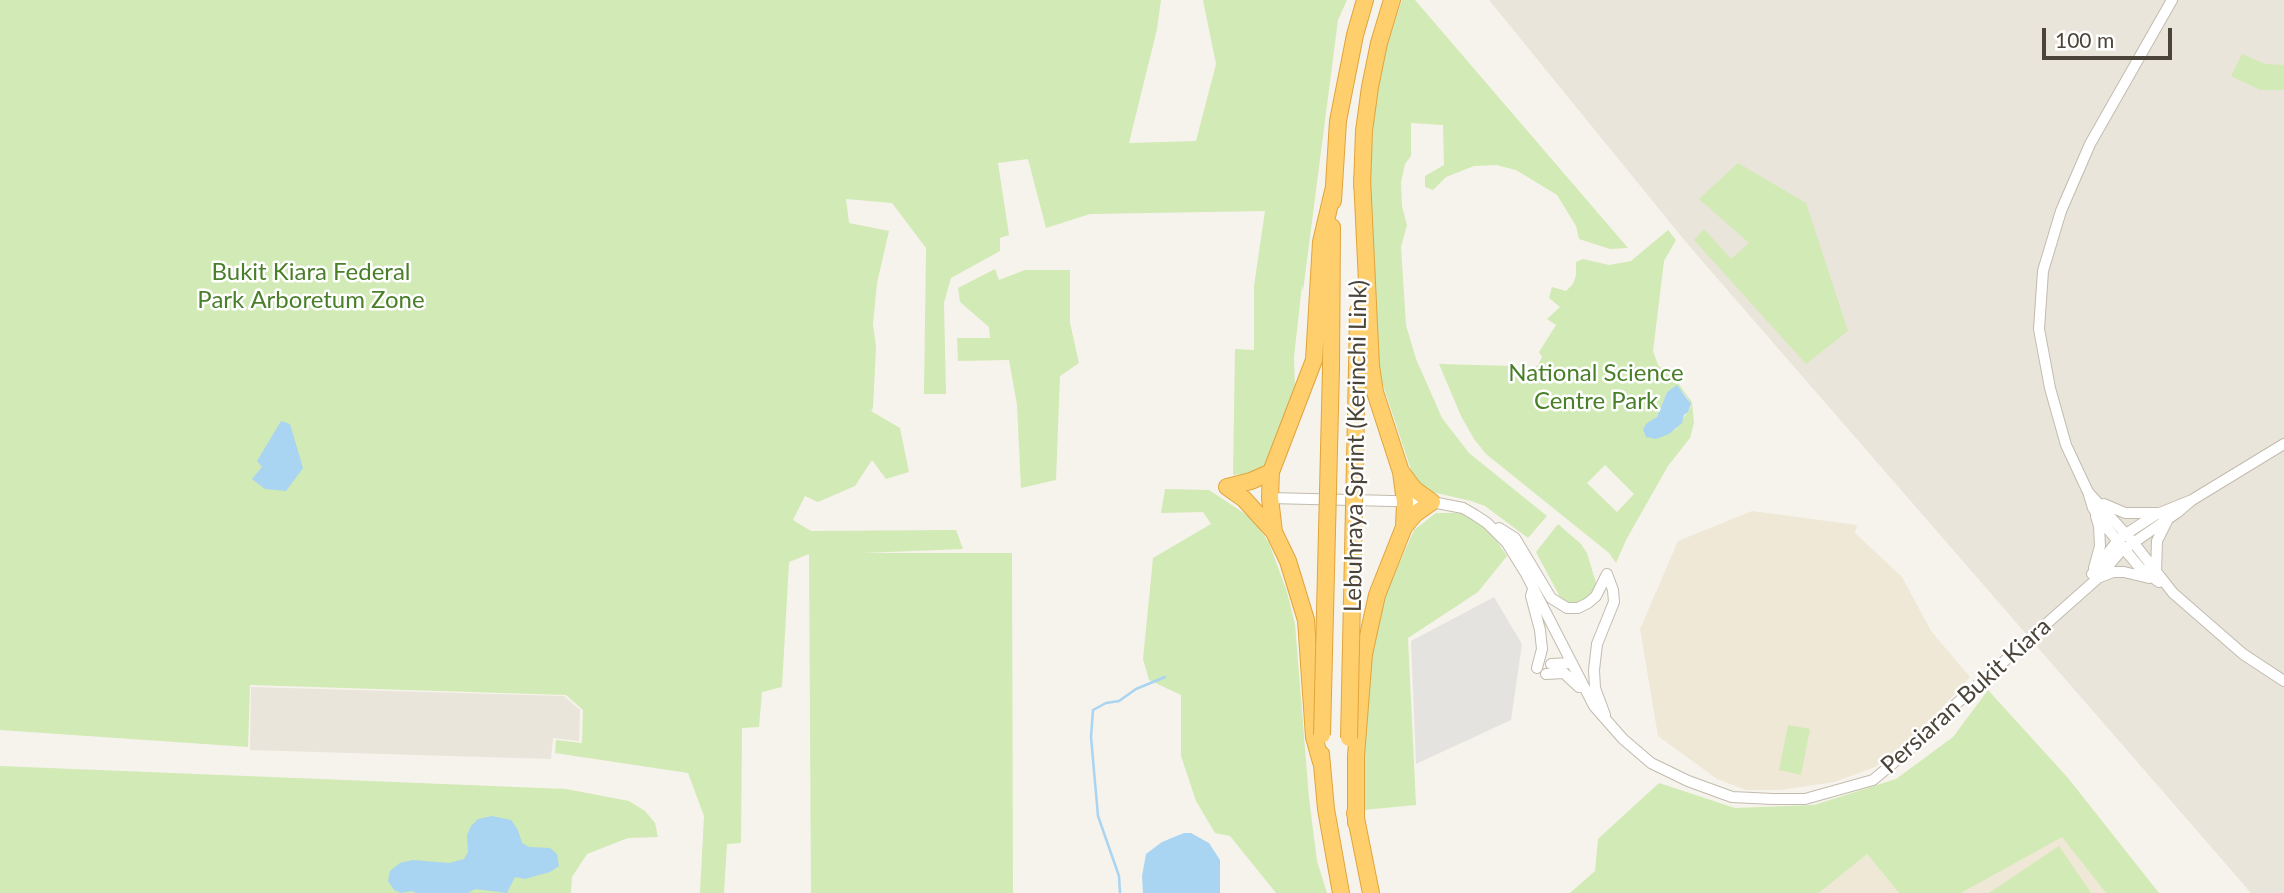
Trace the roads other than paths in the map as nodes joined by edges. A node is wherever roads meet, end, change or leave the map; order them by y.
1 (1365, 0) edge
2 (1392, 0) edge
3 (2172, 0) edge
4 (1362, 178) junction
5 (1333, 191) junction
6 (2284, 444) edge
7 (1271, 472) junction
8 (1401, 472) junction
9 (1270, 498) junction
10 (1405, 502) junction
11 (1433, 502) junction
12 (2096, 504) junction
13 (2167, 515) junction
14 (1487, 523) junction
15 (1404, 527) junction
16 (1275, 532) junction
17 (2126, 541) junction
18 (2095, 576) junction
19 (2159, 579) junction
20 (1533, 588) junction
21 (1572, 663) junction
22 (1545, 669) junction
23 (2284, 681) edge
24 (1594, 706) junction
25 (1606, 719) junction
26 (1321, 762) junction
27 (1356, 822) junction
28 (1341, 893) edge
29 (1371, 893) edge

1 - 5 highway, Lebuhraya Sprint (Kerinchi Link)
2 - 4 highway, Lebuhraya Sprint (Kerinchi Link)
3 - 12 street
4 - 8 highway
4 - 27 highway, Lebuhraya Sprint (Kerinchi Link), bridge
5 - 7 highway
5 - 26 highway, Lebuhraya Sprint (Kerinchi Link), bridge
6 - 13 street, Persiaran Bukit Kiara
7 - 9 highway
7 - 16 highway
8 - 10 highway
8 - 11 highway
9 - 10 street, Persiaran Bukit Kiara
9 - 16 highway
10 - 11 street, Persiaran Bukit Kiara
10 - 15 highway
11 - 14 street, Persiaran Bukit Kiara
11 - 15 highway
12 - 13 street
12 - 17 street
12 - 18 street
13 - 17 street, Persiaran Bukit Kiara
13 - 19 street
14 - 20 street, Persiaran Bukit Kiara
14 - 25 street
15 - 27 highway
16 - 26 highway
17 - 18 street, Persiaran Bukit Kiara
17 - 19 street
18 - 19 street
18 - 25 street, Persiaran Bukit Kiara
19 - 23 street
20 - 21 street, Persiaran Bukit Kiara
20 - 22 street
21 - 22 street
21 - 24 street, Persiaran Bukit Kiara
22 - 24 street
24 - 25 street, Persiaran Bukit Kiara
26 - 28 highway, Lebuhraya Sprint (Kerinchi Link)
27 - 29 highway, Lebuhraya Sprint (Kerinchi Link)

